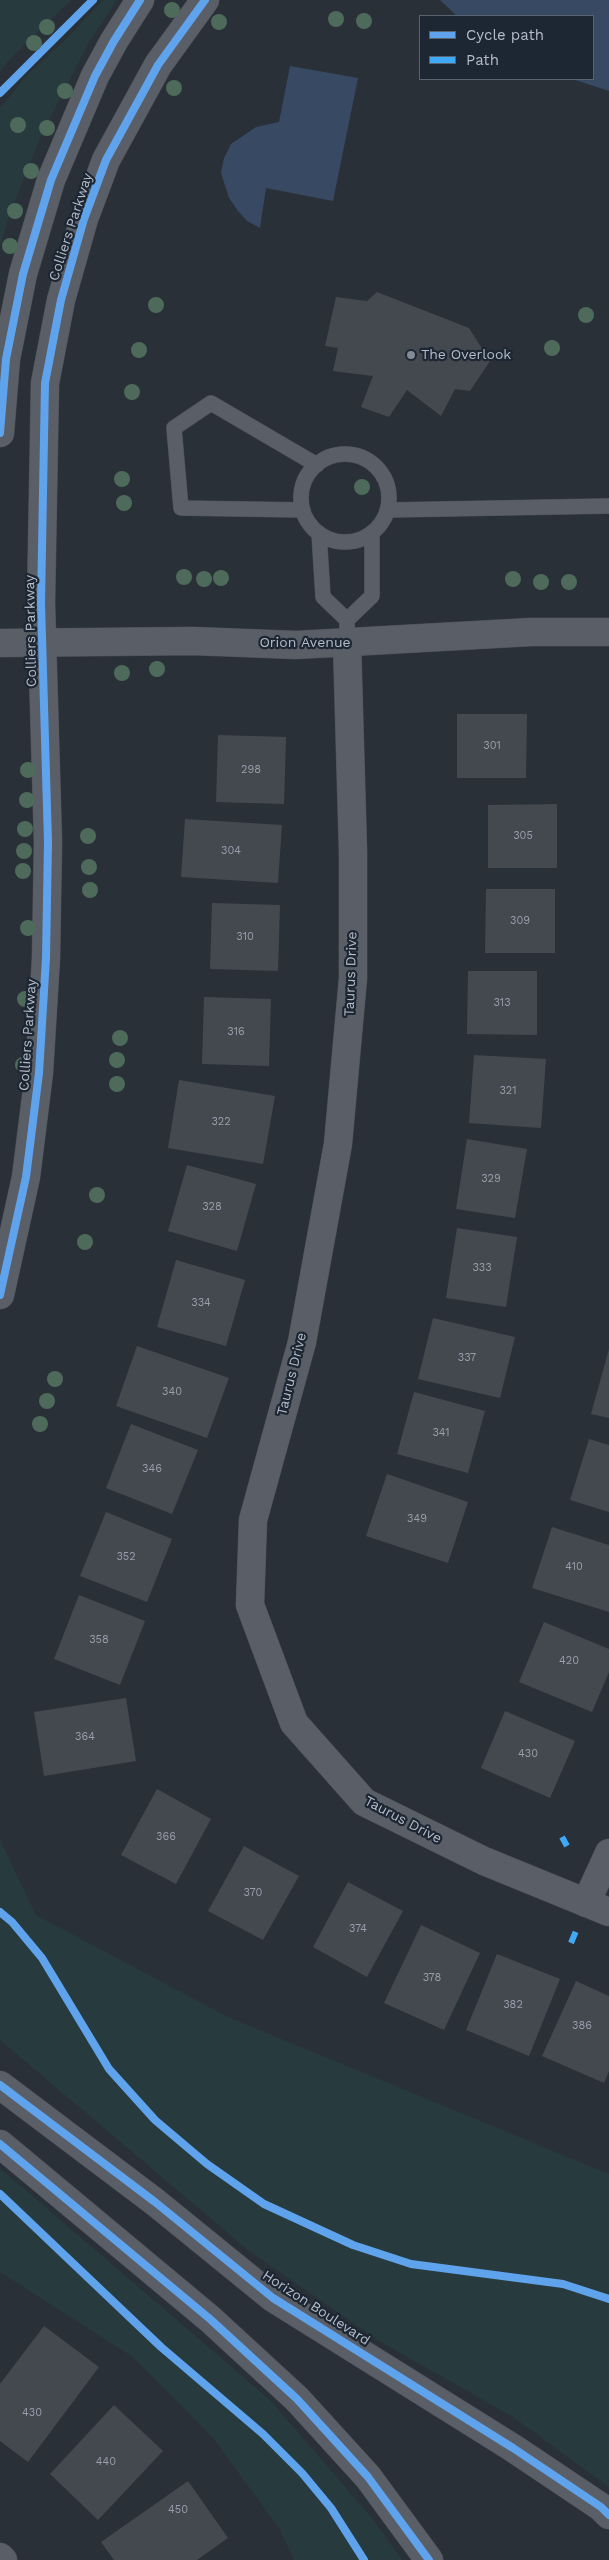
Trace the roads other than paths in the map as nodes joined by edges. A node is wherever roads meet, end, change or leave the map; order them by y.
1 (140, 0) edge
2 (206, 0) edge
3 (0, 433) edge
4 (318, 465) junction
5 (609, 506) edge
6 (303, 510) junction
7 (388, 510) junction
8 (319, 533) junction
9 (372, 533) junction
10 (347, 632) junction
11 (609, 632) edge
12 (0, 643) edge
13 (42, 643) junction
14 (0, 1295) edge
15 (609, 1853) edge
16 (598, 1907) edge
17 (0, 2085) edge
18 (0, 2144) edge
19 (609, 2515) edge
20 (0, 2557) edge
21 (3, 2560) edge
22 (429, 2560) edge

1 - 3 street
2 - 13 street, Colliers Parkway
4 - 6 lane
4 - 6 lane
4 - 7 lane
5 - 7 lane
6 - 8 lane
7 - 9 lane
8 - 9 lane
8 - 10 lane
9 - 10 lane
10 - 11 street, Orion Avenue
10 - 13 street, Orion Avenue
10 - 16 street, Taurus Drive
12 - 13 street, Orion Avenue
13 - 14 street, Colliers Parkway
15 - 16 street
17 - 19 street, Horizon Boulevard
18 - 22 street
20 - 21 street

